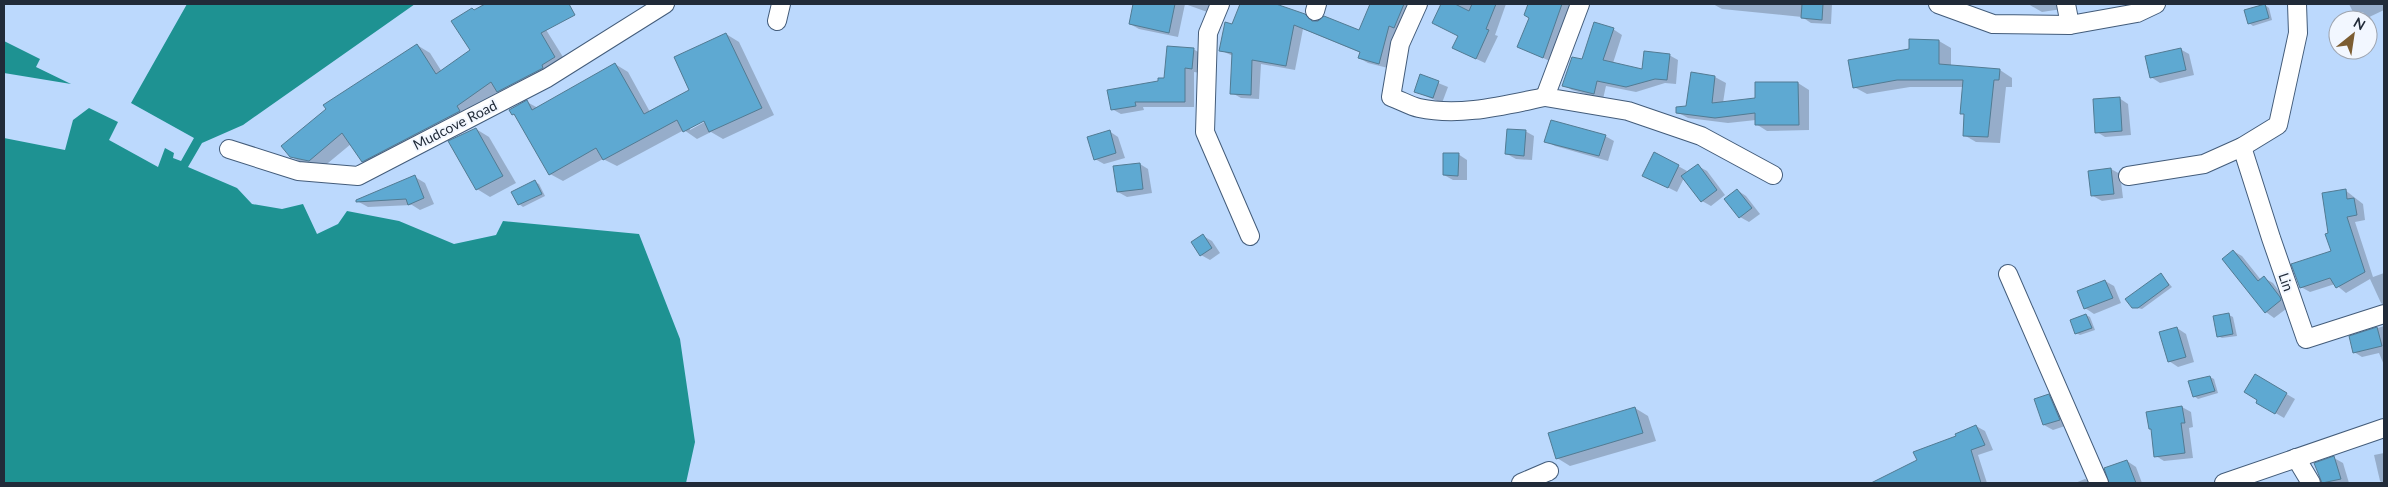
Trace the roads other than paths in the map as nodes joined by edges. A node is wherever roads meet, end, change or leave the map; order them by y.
1 (665, 4) edge
2 (781, 4) edge
3 (1220, 4) edge
4 (1418, 4) edge
5 (1580, 4) edge
6 (1938, 4) edge
7 (2066, 4) edge
8 (2156, 4) edge
9 (2297, 4) edge
10 (777, 21) dead end
11 (2070, 25) junction
12 (1546, 97) junction
13 (2242, 146) junction
14 (229, 149) dead end
15 (1773, 175) dead end
16 (2128, 176) dead end
17 (1250, 236) dead end
18 (2008, 274) dead end
19 (2384, 314) edge
20 (2384, 428) edge
21 (2296, 458) junction
22 (1549, 471) dead end
23 (1521, 483) edge
24 (2099, 483) edge
25 (2224, 483) edge
26 (2311, 483) edge

1 - 14 street, Mudcove Road
2 - 10 street
3 - 17 street
4 - 12 street
5 - 12 street
6 - 11 street
7 - 11 street
8 - 11 street
9 - 13 street
12 - 15 street
13 - 16 street
13 - 19 street, Lin
18 - 24 street
20 - 21 street
21 - 25 street
21 - 26 street
22 - 23 street

